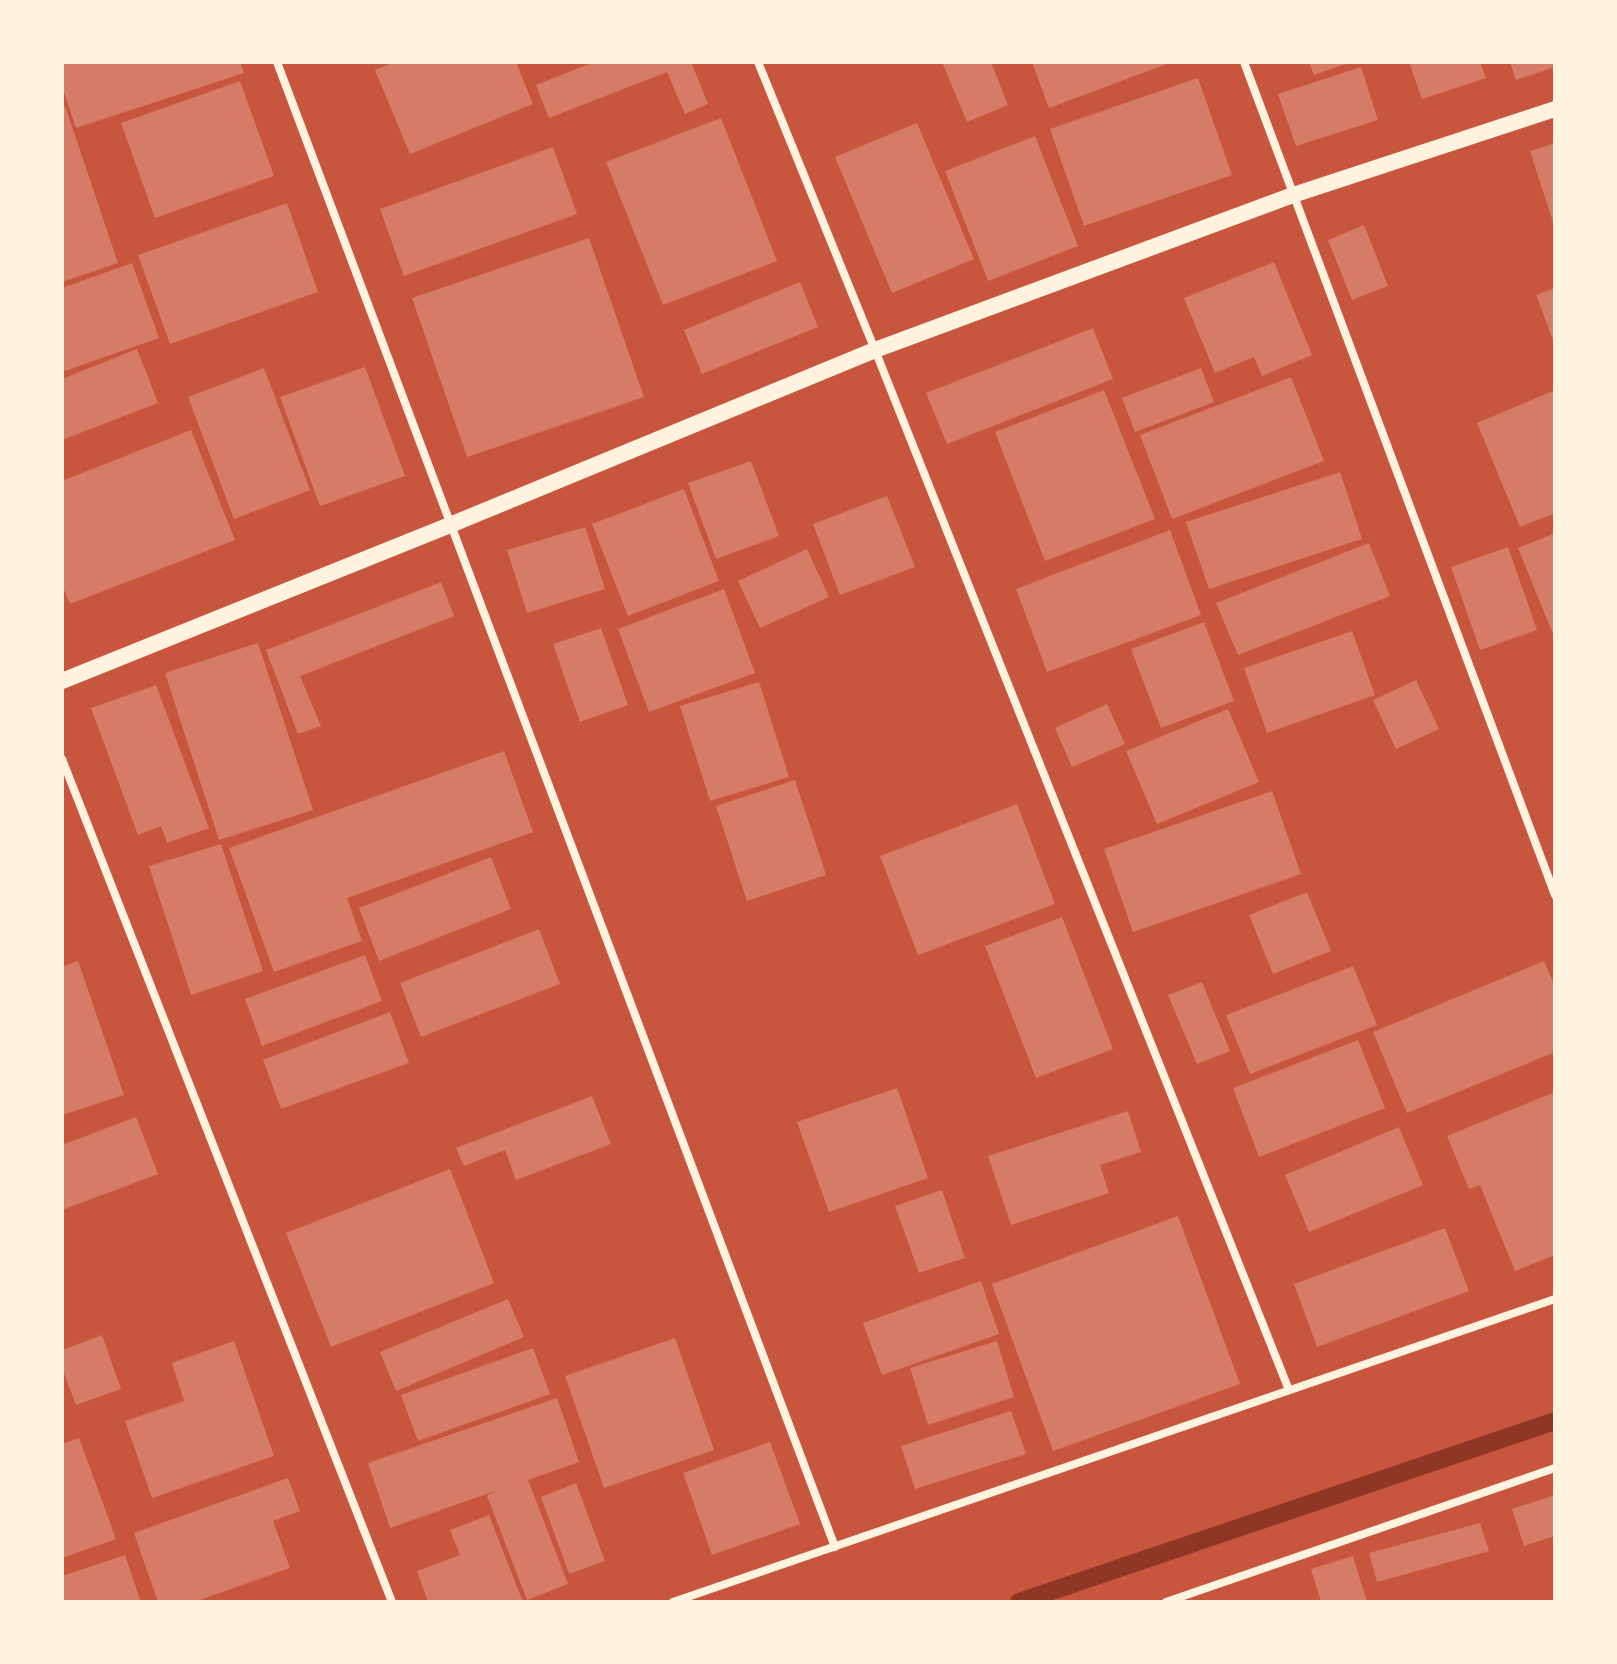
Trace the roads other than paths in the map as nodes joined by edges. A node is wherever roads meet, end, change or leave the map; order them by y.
1 (277, 62) edge
2 (758, 62) edge
3 (1244, 62) edge
4 (1555, 109) edge
5 (1293, 195) junction
6 (875, 350) junction
7 (450, 525) junction
8 (62, 681) edge
9 (62, 759) edge
10 (1555, 895) edge
11 (1555, 1299) edge
12 (1289, 1390) junction
13 (1555, 1468) edge
14 (835, 1547) junction
15 (392, 1602) edge
16 (673, 1602) edge
17 (1166, 1602) edge

1 - 7 street
2 - 6 street
3 - 5 street
4 - 5 main road
5 - 6 main road
5 - 10 street
6 - 7 main road
6 - 12 street
7 - 8 main road
7 - 14 street
9 - 15 street
11 - 12 street
12 - 14 street
13 - 17 street
14 - 16 street

